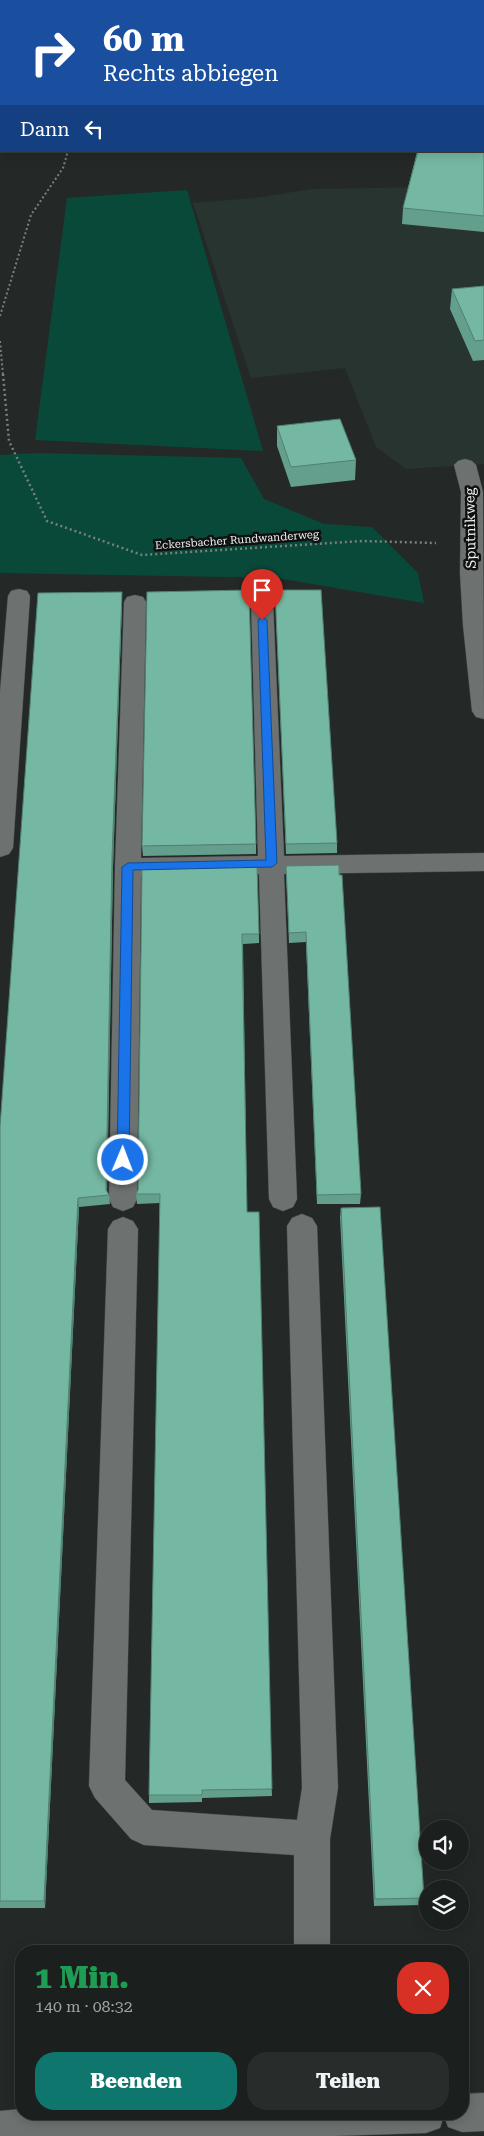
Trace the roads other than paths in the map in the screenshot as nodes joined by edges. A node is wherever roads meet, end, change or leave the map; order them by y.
1 (465, 465) dead end
2 (19, 596) dead end
3 (262, 601) dead end
4 (135, 602) dead end
5 (484, 711) edge
6 (0, 848) edge
7 (484, 862) edge
8 (272, 863) junction
9 (128, 867) junction
10 (284, 1199) dead end
11 (302, 1226) dead end
12 (312, 1839) junction
13 (312, 1945) edge
14 (484, 2112) edge
15 (469, 2113) edge
16 (241, 2120) edge
17 (0, 2130) edge
18 (100, 2130) edge

1 - 5 street, Sputnikweg
2 - 6 street
3 - 8 street
4 - 9 street
7 - 8 street
8 - 9 street
8 - 10 street
9 - 12 street
11 - 12 street
12 - 13 street
14 - 15 street
16 - 18 street
17 - 18 street

